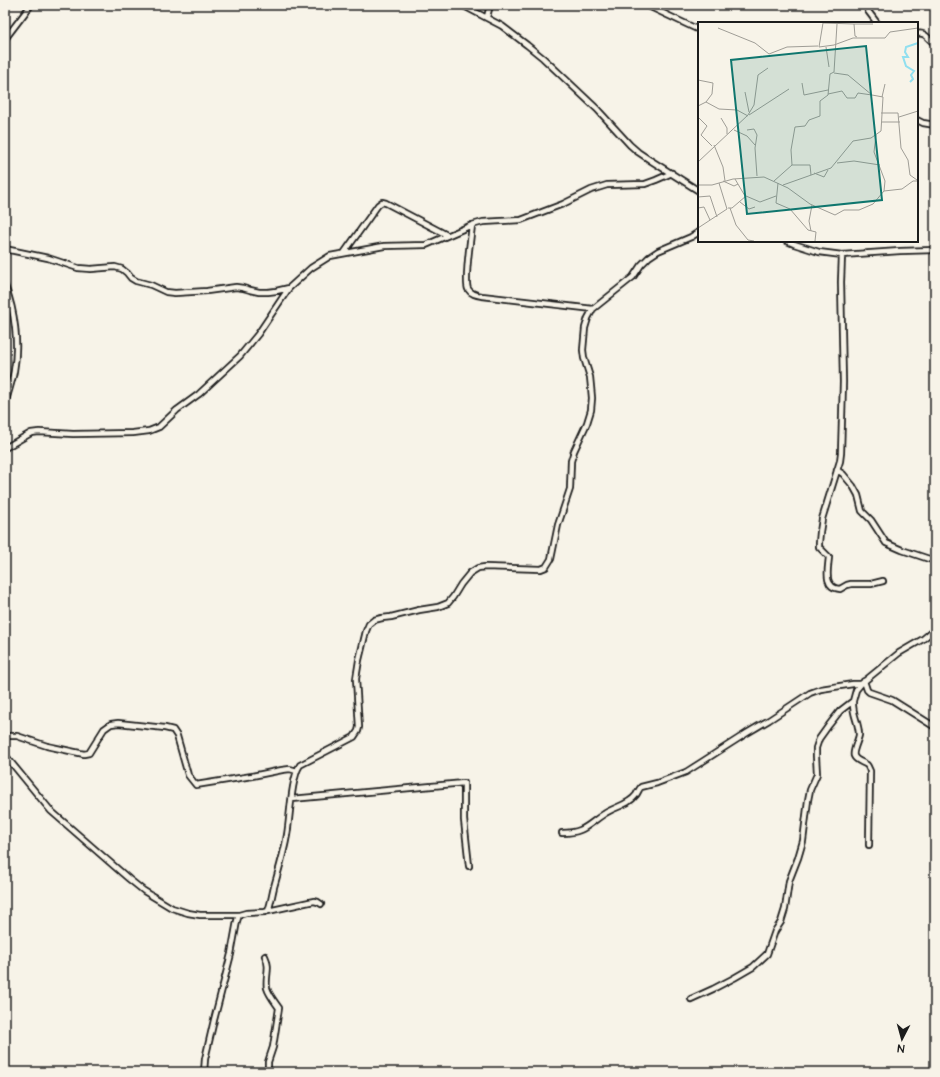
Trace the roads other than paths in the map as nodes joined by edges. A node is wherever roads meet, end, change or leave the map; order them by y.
1 (31, 5) edge
2 (462, 5) edge
3 (490, 5) edge
4 (646, 5) edge
5 (868, 11) dead end
6 (487, 17) junction
7 (876, 22) edge
8 (698, 29) edge
9 (918, 34) edge
10 (5, 39) edge
11 (935, 44) edge
12 (918, 120) edge
13 (935, 125) edge
14 (672, 173) junction
15 (698, 190) edge
16 (472, 225) junction
17 (698, 232) edge
18 (447, 235) junction
19 (790, 242) edge
20 (5, 250) edge
21 (935, 250) edge
22 (344, 253) junction
23 (842, 255) junction
24 (5, 286) edge
25 (289, 288) junction
26 (593, 309) junction
27 (5, 404) edge
28 (5, 448) edge
29 (837, 470) junction
30 (935, 562) edge
31 (883, 581) dead end
32 (935, 629) edge
33 (862, 683) junction
34 (853, 701) junction
35 (935, 727) edge
36 (5, 736) edge
37 (5, 755) edge
38 (297, 771) junction
39 (292, 799) junction
40 (562, 833) dead end
41 (869, 845) dead end
42 (469, 866) dead end
43 (321, 904) dead end
44 (268, 911) junction
45 (239, 915) junction
46 (265, 956) dead end
47 (691, 999) dead end
48 (204, 1072) edge
49 (270, 1072) edge

1 - 10 street
2 - 6 street
3 - 6 street
4 - 8 street
5 - 7 street
6 - 14 street
9 - 11 street
12 - 13 street
14 - 15 street
14 - 16 street
16 - 18 street
16 - 26 street
17 - 26 street
18 - 22 street
18 - 22 street
19 - 23 street
20 - 25 street
21 - 23 street
22 - 25 street
23 - 29 street
24 - 27 street
25 - 28 street
26 - 38 street
29 - 30 street
29 - 31 street
32 - 33 street
33 - 34 street
33 - 35 street
33 - 40 street
34 - 41 street
34 - 47 street
36 - 38 street
37 - 45 street
38 - 39 street
39 - 42 street
39 - 44 street
43 - 44 street
44 - 45 street
45 - 48 street
46 - 49 street

